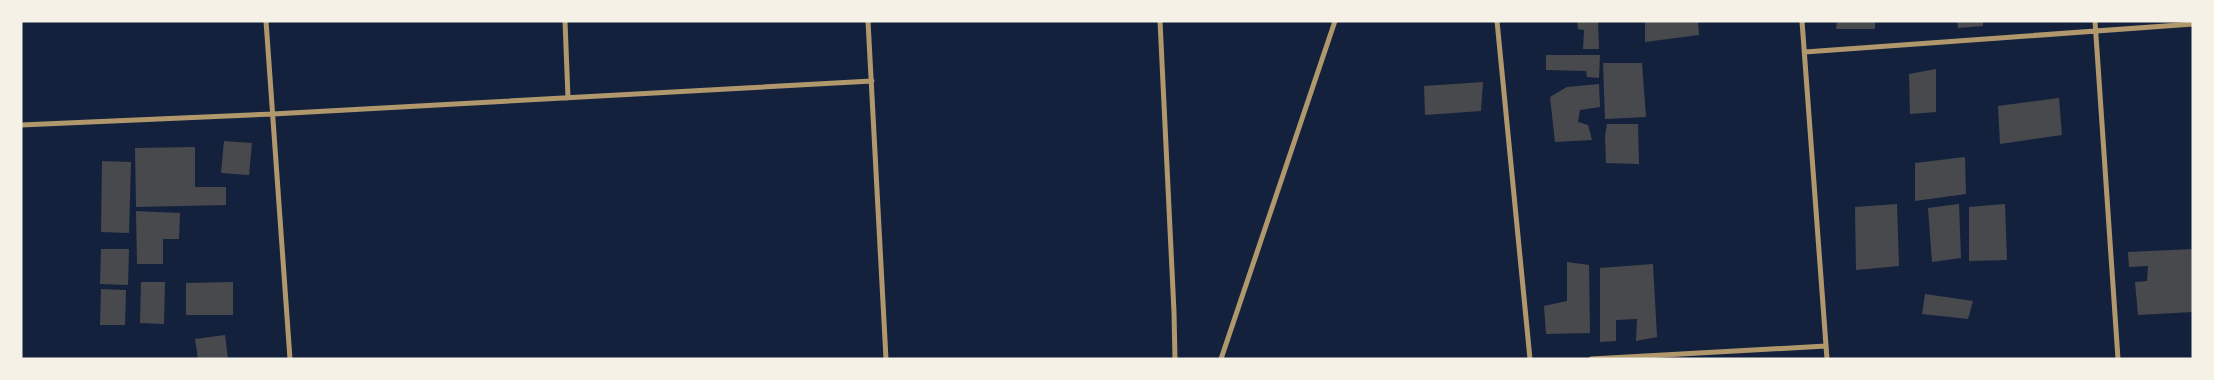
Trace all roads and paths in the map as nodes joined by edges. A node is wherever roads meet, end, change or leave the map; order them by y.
1 (266, 21) edge
2 (564, 21) edge
3 (868, 21) edge
4 (1160, 21) edge
5 (1335, 21) edge
6 (1497, 21) edge
7 (1802, 21) edge
8 (2095, 21) edge
9 (2193, 24) edge
10 (2096, 31) junction
11 (1805, 52) junction
12 (872, 81) junction
13 (568, 98) junction
14 (273, 114) junction
15 (21, 125) edge
16 (1826, 346) junction
17 (290, 359) edge
18 (886, 359) edge
19 (1175, 359) edge
20 (1222, 359) edge
21 (1530, 359) edge
22 (1591, 359) edge
23 (1827, 359) edge
24 (2118, 359) edge

1 - 14 street
2 - 13 street
3 - 12 street
4 - 19 street
5 - 20 street
6 - 21 street
7 - 11 street
8 - 10 street
9 - 10 street
10 - 11 street
10 - 24 street
11 - 16 street
12 - 13 street
12 - 18 street
13 - 14 street
14 - 15 street
14 - 17 street
16 - 22 street
16 - 23 street

